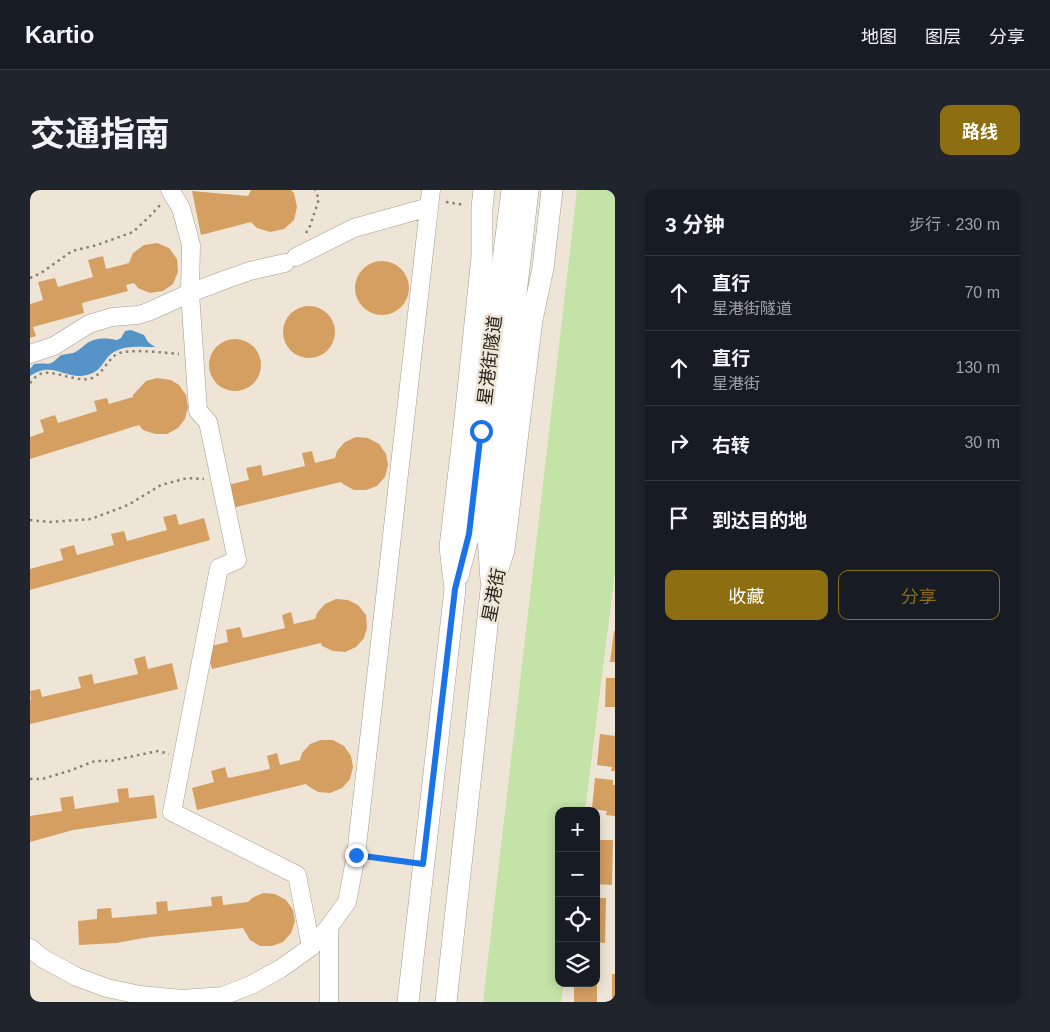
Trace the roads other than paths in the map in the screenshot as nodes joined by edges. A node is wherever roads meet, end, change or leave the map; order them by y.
1 (512, 190) edge
2 (528, 190) edge
3 (552, 190) edge
4 (166, 196) edge
5 (430, 199) edge
6 (483, 199) edge
7 (190, 293) junction
8 (30, 354) edge
9 (455, 589) junction
10 (492, 590) junction
11 (329, 927) junction
12 (311, 947) junction
13 (30, 948) edge
14 (329, 1002) edge
15 (408, 1002) edge
16 (446, 1002) edge

1 - 9 main road, 星港街隧道
2 - 10 main road, 星港街隧道
3 - 10 main road, 星港街
4 - 7 street
5 - 7 street
5 - 11 street
6 - 9 main road
7 - 8 street
7 - 12 street
9 - 15 main road
10 - 16 main road, 星港街
11 - 12 street
11 - 14 street
12 - 13 street

